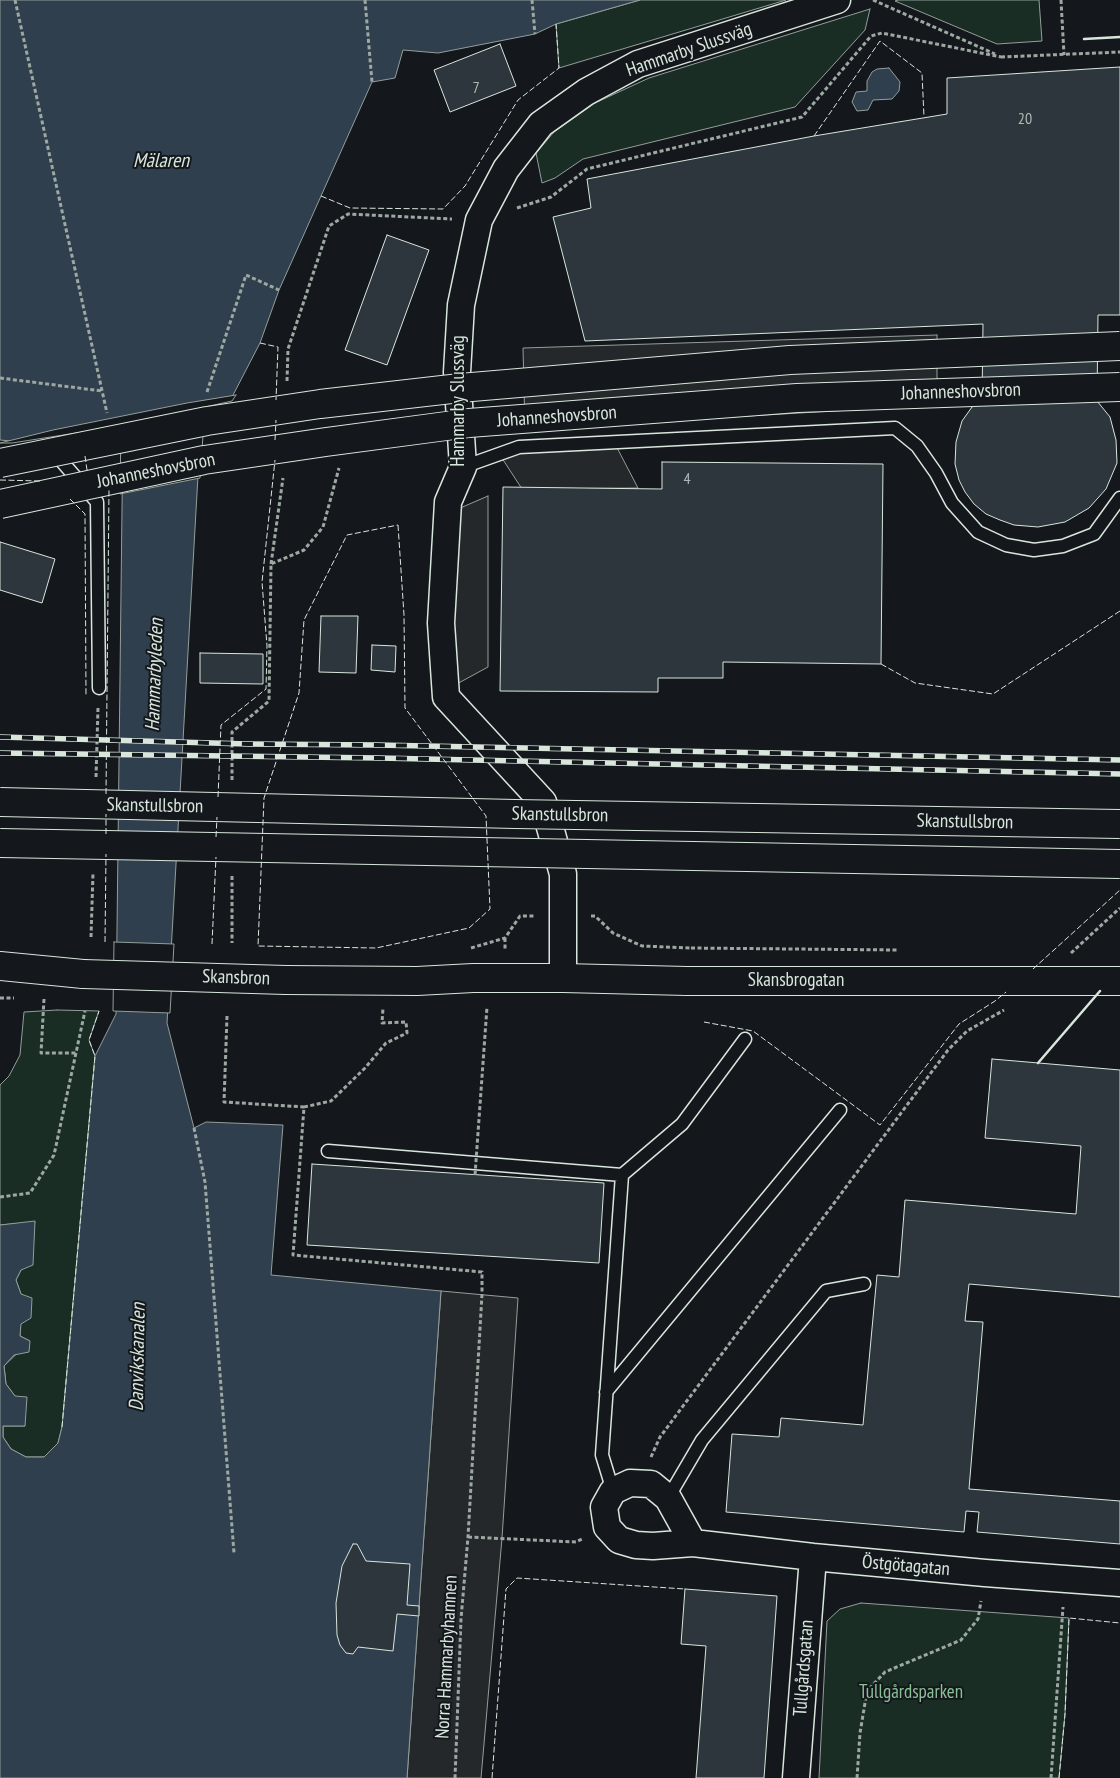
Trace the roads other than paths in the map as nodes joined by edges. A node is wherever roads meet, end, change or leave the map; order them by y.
1 (837, 0) edge
2 (1120, 346) edge
3 (1120, 387) edge
4 (0, 457) edge
5 (0, 463) edge
6 (463, 467) junction
7 (1120, 498) edge
8 (0, 504) edge
9 (99, 688) dead end
10 (0, 802) edge
11 (1120, 824) edge
12 (0, 842) edge
13 (1120, 864) edge
14 (0, 966) edge
15 (473, 978) joint
16 (563, 978) junction
17 (1120, 981) edge
18 (744, 1039) dead end
19 (840, 1110) dead end
20 (328, 1152) dead end
21 (622, 1175) junction
22 (864, 1284) dead end
23 (606, 1392) junction
24 (613, 1491) junction
25 (668, 1498) junction
26 (693, 1543) junction
27 (812, 1557) junction
28 (1120, 1583) edge
29 (796, 1778) edge

1 - 6 street, Hammarby Slussväg
2 - 5 main road, Johanneshovsbron, bridge
3 - 8 main road, Johanneshovsbron, bridge
4 - 9 lane
6 - 7 lane
6 - 16 street, Hammarby Slussväg
10 - 11 main road, Skanstullsbron, bridge
12 - 13 main road, Skanstullsbron, bridge
14 - 15 main road, Skansbron, bridge
15 - 16 main road, Skansbrogatan
16 - 17 main road, Skansbrogatan, bridge
18 - 21 lane
19 - 23 lane
20 - 21 lane
21 - 23 lane
22 - 25 lane
23 - 24 lane
24 - 25 street
24 - 26 street, Östgötagatan
25 - 26 street
26 - 27 street, Östgötagatan
27 - 28 street, Östgötagatan
27 - 29 street, Tullgårdsgatan

